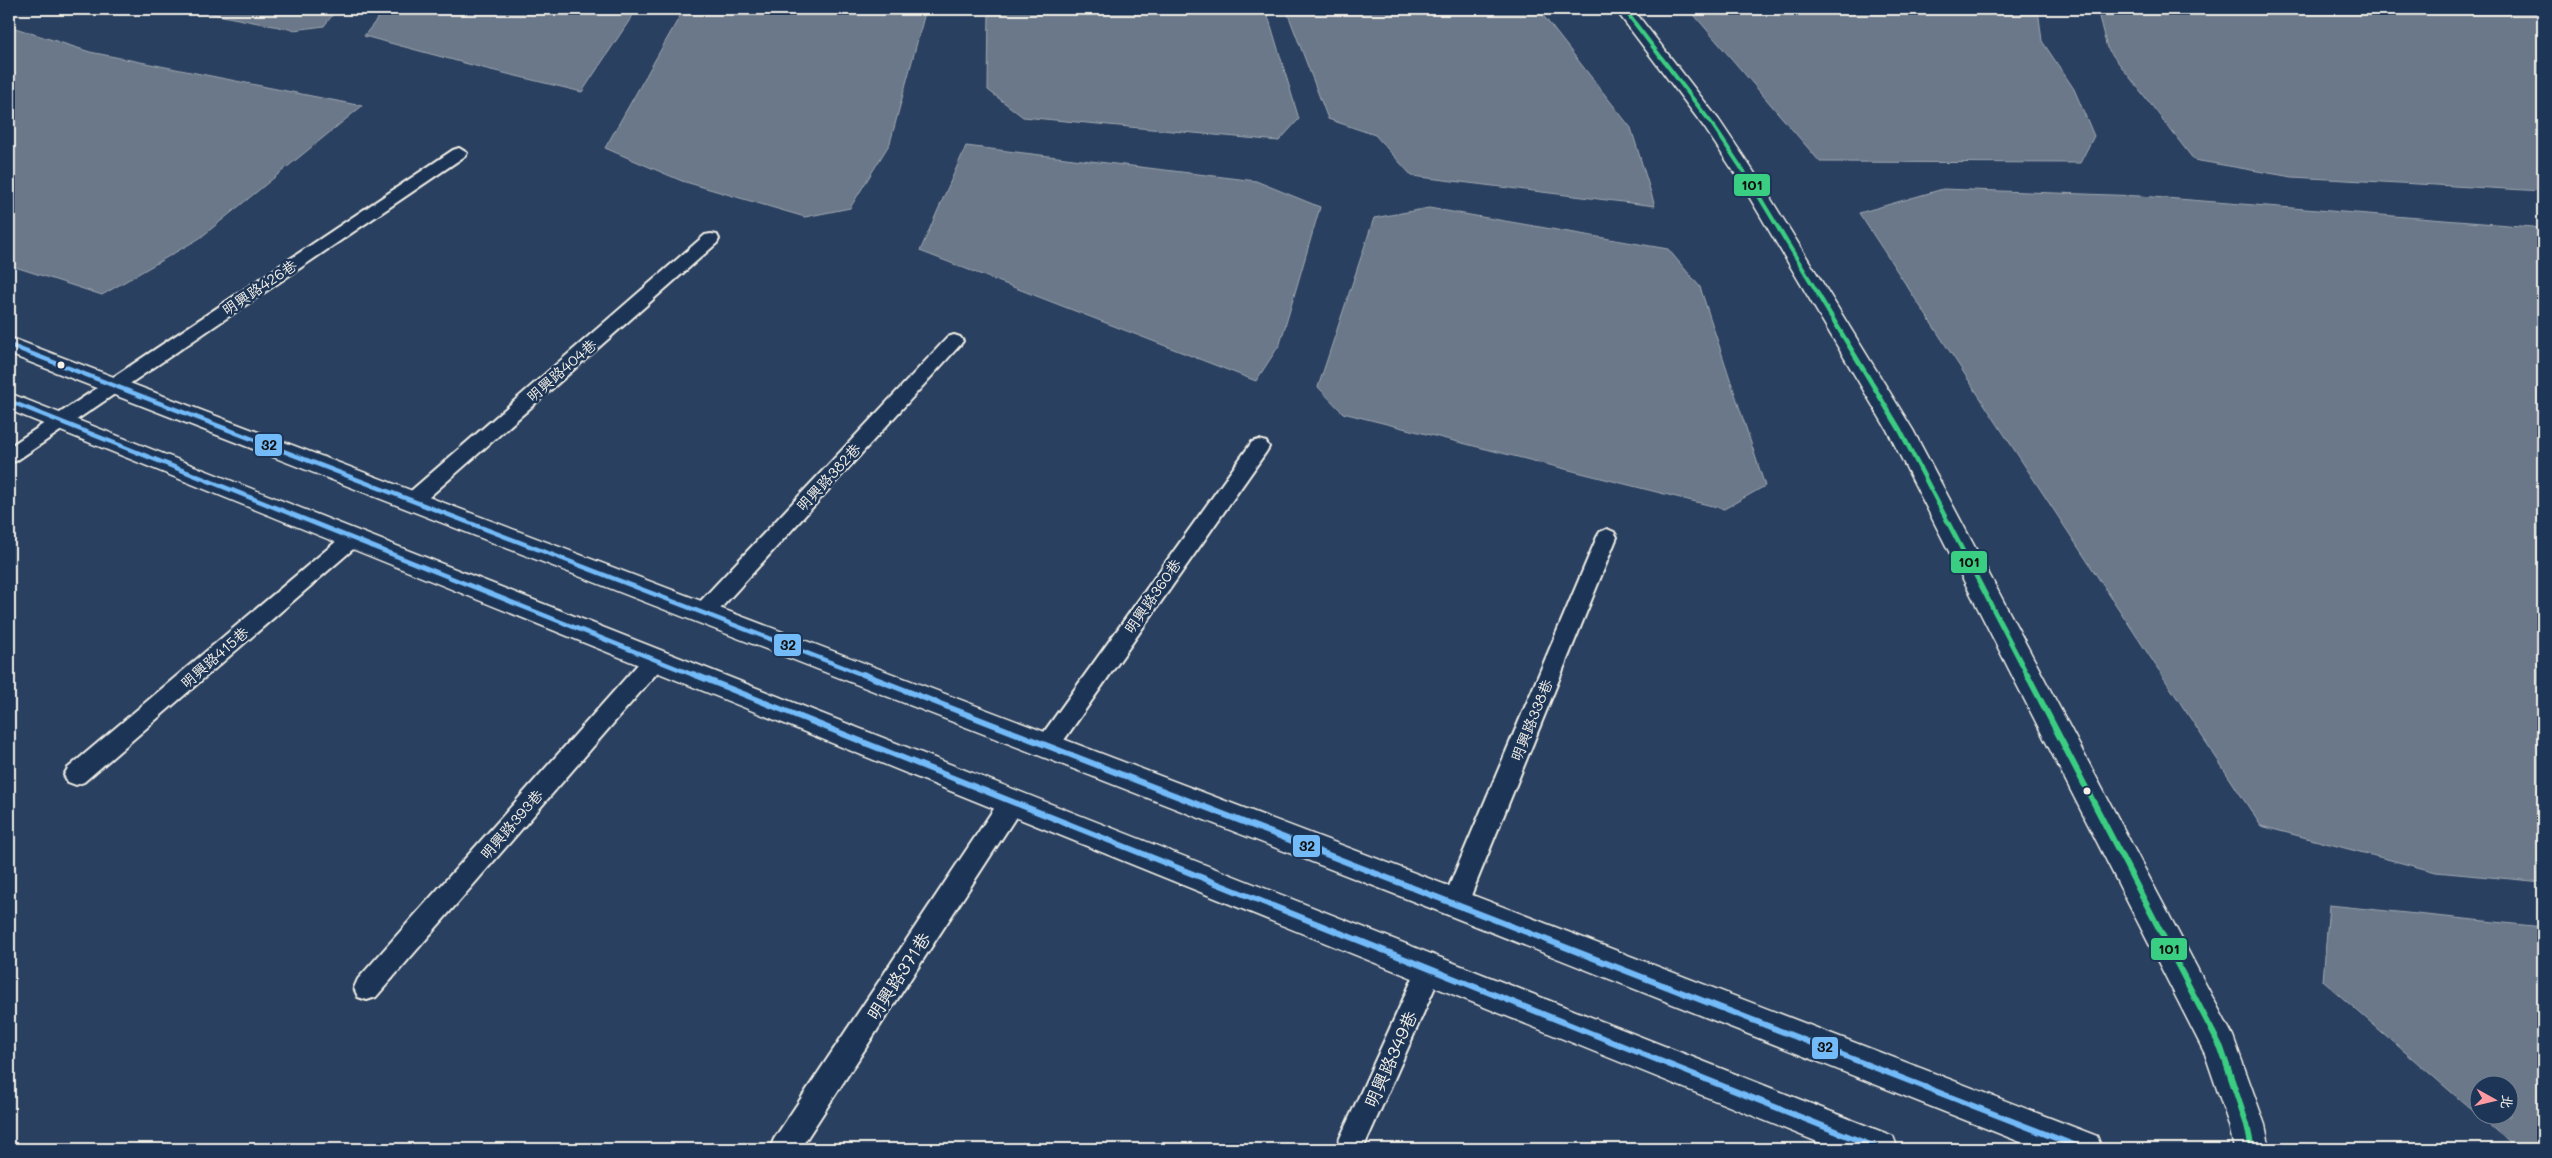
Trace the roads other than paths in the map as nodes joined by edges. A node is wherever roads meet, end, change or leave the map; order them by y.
1 (1624, 9) edge
2 (458, 153) dead end
3 (711, 239) dead end
4 (954, 341) dead end
5 (9, 345) edge
6 (113, 386) junction
7 (9, 401) edge
8 (58, 421) junction
9 (1259, 447) dead end
10 (9, 456) edge
11 (412, 501) junction
12 (1607, 537) dead end
13 (352, 539) junction
14 (703, 613) junction
15 (656, 660) junction
16 (1047, 746) junction
17 (76, 775) dead end
18 (1012, 802) junction
19 (1455, 903) junction
20 (1430, 969) junction
21 (367, 988) dead end
22 (784, 1149) edge
23 (1349, 1149) edge
24 (1880, 1149) edge
25 (2084, 1149) edge
26 (2252, 1149) edge

1 - 26 main road
2 - 6 lane, 明興路426巷
3 - 11 lane, 明興路404巷
4 - 14 lane, 明興路382巷
5 - 6 main road
6 - 8 lane, 明興路426巷
6 - 11 main road
7 - 8 main road
8 - 10 lane, 明興路426巷
8 - 13 main road
9 - 16 lane, 明興路360巷
11 - 14 main road
12 - 19 lane, 明興路338巷
13 - 15 main road
13 - 17 lane, 明興路415巷
14 - 16 main road
15 - 18 main road
15 - 21 lane, 明興路393巷
16 - 19 main road
18 - 20 main road
18 - 22 lane, 明興路371巷
19 - 25 main road
20 - 23 lane, 明興路349巷
20 - 24 main road

